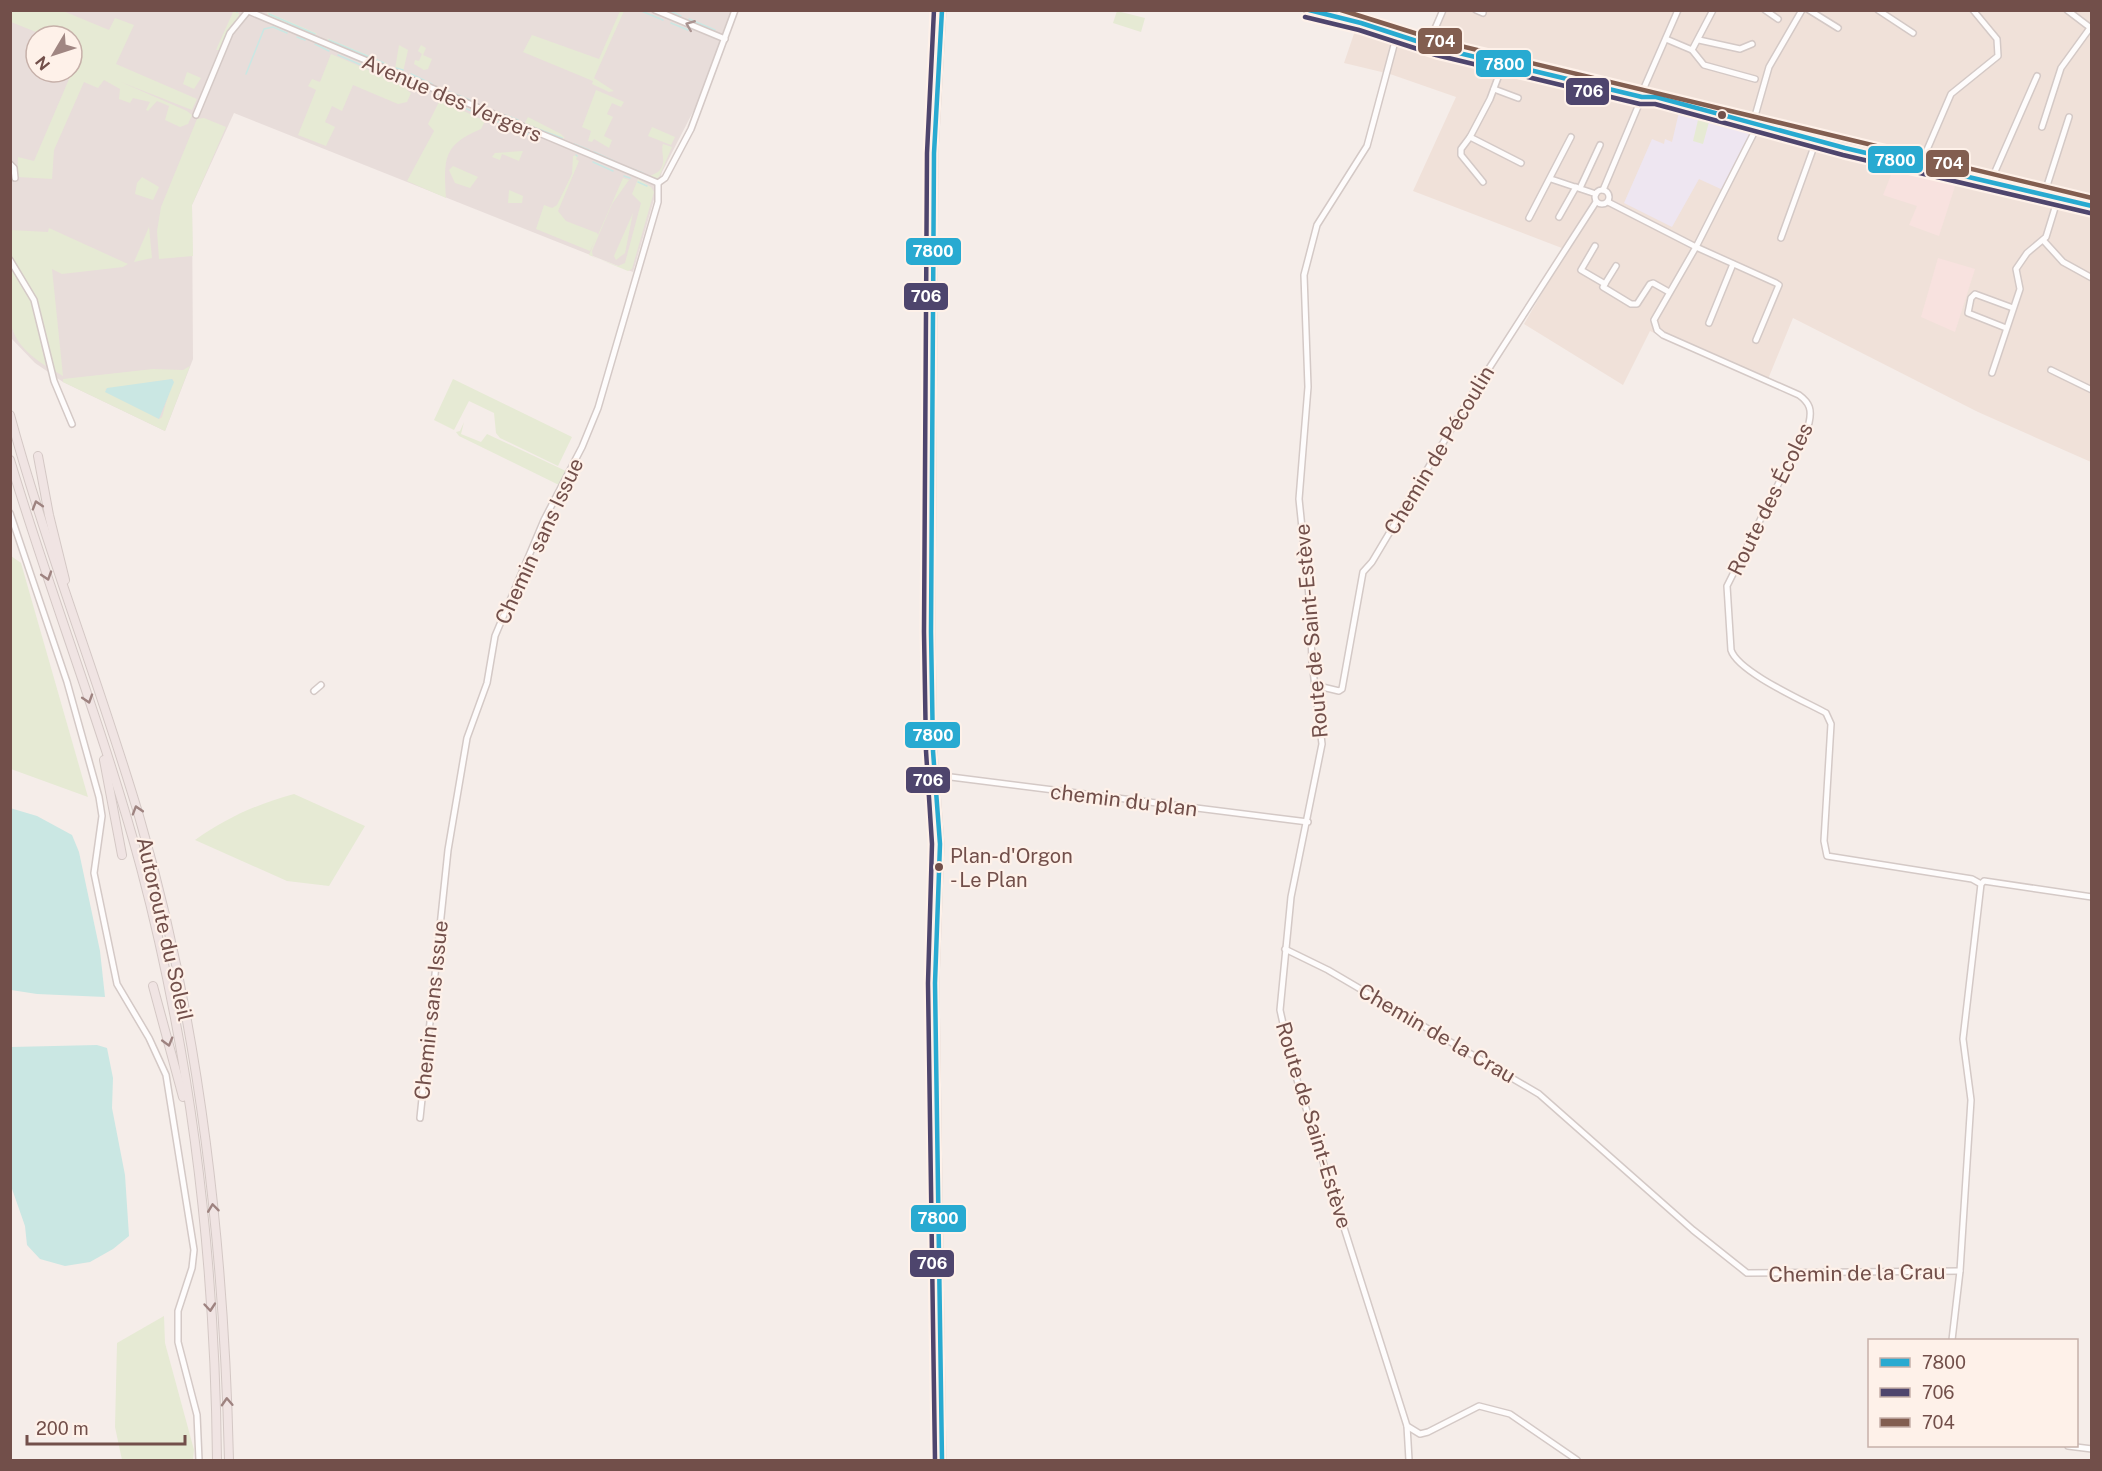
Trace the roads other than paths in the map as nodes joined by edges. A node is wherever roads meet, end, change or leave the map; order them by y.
1 (655, 10) edge
2 (735, 10) edge
3 (942, 10) edge
4 (1307, 10) edge
5 (1443, 10) edge
6 (1476, 10) edge
7 (1678, 10) edge
8 (1713, 10) edge
9 (1765, 10) edge
10 (1802, 10) edge
11 (1809, 10) edge
12 (1973, 10) edge
13 (2067, 10) edge
14 (247, 11) edge
15 (1878, 11) edge
16 (1483, 12) dead end
17 (1778, 19) dead end
18 (1838, 28) dead end
19 (2091, 29) edge
20 (1913, 33) dead end
21 (1397, 34) junction
22 (725, 39) junction
23 (1666, 39) junction
24 (1699, 40) junction
25 (1752, 44) dead end
26 (1428, 45) junction
27 (1692, 50) junction
28 (1503, 64) junction
29 (2037, 76) dead end
30 (1755, 79) dead end
31 (1494, 89) junction
32 (1641, 97) junction
33 (1518, 99) dead end
34 (196, 115) dead end
35 (2069, 117) dead end
36 (1755, 124) junction
37 (2042, 127) dead end
38 (1470, 137) junction
39 (1571, 137) dead end
40 (1816, 141) junction
41 (1600, 145) dead end
42 (1521, 163) dead end
43 (10, 164) edge
44 (1920, 166) junction
45 (15, 178) dead end
46 (1551, 179) junction
47 (1483, 182) dead end
48 (658, 183) junction
49 (1990, 183) junction
50 (1578, 188) junction
51 (1604, 190) junction
52 (1596, 194) junction
53 (2044, 195) junction
54 (2058, 198) junction
55 (1596, 202) junction
56 (1608, 202) junction
57 (2091, 206) edge
58 (1529, 218) dead end
59 (1558, 218) dead end
60 (1781, 238) dead end
61 (2043, 240) junction
62 (1595, 246) dead end
63 (1696, 247) junction
64 (10, 260) edge
65 (1733, 264) junction
66 (1616, 266) dead end
67 (2091, 278) edge
68 (1605, 284) junction
69 (1669, 292) junction
70 (2013, 308) junction
71 (1709, 323) dead end
72 (2006, 328) junction
73 (1756, 340) dead end
74 (2051, 370) dead end
75 (1992, 373) dead end
76 (2091, 390) edge
77 (10, 415) edge
78 (72, 424) dead end
79 (38, 456) dead end
80 (10, 460) edge
81 (10, 513) edge
82 (75, 622) junction
83 (321, 685) dead end
84 (1314, 685) junction
85 (314, 691) dead end
86 (101, 737) junction
87 (938, 775) junction
88 (1308, 822) junction
89 (122, 855) dead end
90 (1981, 884) junction
91 (2091, 897) edge
92 (1286, 949) junction
93 (153, 986) dead end
94 (420, 1118) dead end
95 (192, 1132) junction
96 (1960, 1271) junction
97 (1952, 1339) edge
98 (1407, 1426) junction
99 (2076, 1447) edge
100 (2091, 1449) edge
101 (199, 1461) edge
102 (217, 1461) edge
103 (229, 1461) edge
104 (942, 1461) edge
105 (1409, 1461) edge
106 (1577, 1461) edge

22 -> 1 street
2 - 22 street
3 - 87 main road
4 - 21 main road
5 - 26 street
6 - 16 street
7 - 23 street
8 - 24 street
9 - 17 street
10 - 36 street, Route des Écoles
11 - 18 street
12 - 44 street
13 - 19 street
14 - 34 street
14 - 48 street, Avenue des Vergers
15 - 20 street
19 - 37 street
21 - 26 main road
21 - 84 street, Route de Saint-Estève
22 - 48 street
23 - 27 street
23 - 32 street
24 - 25 street
24 - 27 street
26 - 28 main road
27 - 30 street
28 - 31 street
28 - 32 main road
29 - 49 street
31 - 33 street
31 - 38 street
32 - 36 main road
32 - 51 street
35 - 53 street
36 - 40 main road
36 - 63 street, Route des Écoles
38 - 42 street
38 - 47 street
39 - 46 street
40 - 44 main road
40 - 60 street
41 - 50 street
43 - 45 street
44 - 49 main road
46 - 50 street
46 - 58 street
48 - 94 street, Chemin sans Issue
49 - 53 main road
50 - 52 street
50 - 59 street
51 - 52 street
51 - 56 street
52 - 55 street
53 - 54 main road
54 - 57 main road
54 - 61 street
55 - 56 street
55 - 84 street, Chemin de Pécoulin
56 - 63 street
61 - 67 street
61 - 70 street
62 - 68 street
63 - 65 street
63 - 69 street, Route des Écoles
64 - 78 street
65 - 71 street
65 - 73 street
66 - 68 street
68 - 69 street
69 - 90 street, Route des Écoles
70 - 72 street
70 - 72 street
72 - 75 street
74 - 76 street
82 -> 77 highway, Autoroute du Soleil
79 - 82 highway
80 -> 86 highway, Autoroute du Soleil
81 - 101 street
103 -> 82 highway, Autoroute du Soleil
83 - 85 street
84 - 88 street, Route de Saint-Estève
86 - 89 highway
86 - 95 highway, Autoroute du Soleil
87 - 88 street, chemin du plan
87 - 104 main road
88 - 92 street, Route de Saint-Estève
90 - 91 street
90 - 96 street, Chemin de la Crau
92 - 96 street, Chemin de la Crau
92 - 98 street, Route de Saint-Estève
93 -> 95 highway
95 -> 102 highway, Autoroute du Soleil
96 - 97 street
98 - 105 street, Route de Saint-Estève
98 - 106 street
99 - 100 street

